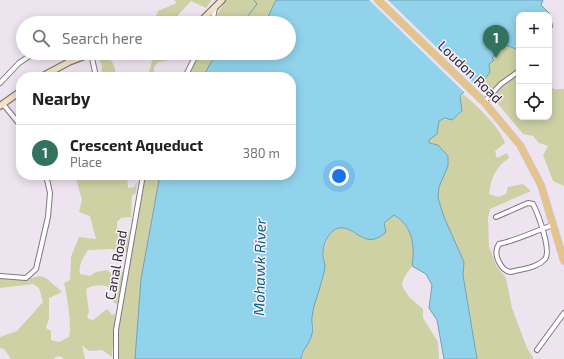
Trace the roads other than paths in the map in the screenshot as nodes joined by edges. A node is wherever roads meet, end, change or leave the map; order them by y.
1 (222, 0) edge
2 (378, 0) edge
3 (215, 8) junction
4 (206, 16) edge
5 (213, 16) edge
6 (23, 60) edge
7 (74, 60) edge
8 (92, 60) edge
9 (194, 60) edge
10 (50, 72) edge
11 (95, 72) edge
12 (188, 72) edge
13 (516, 72) edge
14 (0, 83) edge
15 (16, 94) edge
16 (484, 102) junction
17 (1, 105) edge
18 (16, 121) edge
19 (47, 180) edge
20 (143, 180) edge
21 (496, 217) dead end
22 (554, 225) junction
23 (542, 230) junction
24 (564, 261) edge
25 (0, 276) edge
26 (564, 313) edge
27 (537, 350) dead end
28 (116, 359) edge

1 - 3 main road
2 - 16 main road, Loudon Road
3 - 4 main road
3 - 5 street
6 - 14 street
7 - 10 main road
8 - 11 street
9 - 12 street
13 - 16 street
15 - 17 main road
16 - 22 main road, Loudon Road
17 - 18 street
19 - 25 street
20 - 28 street, Canal Road
21 - 23 street
22 - 23 street
22 - 24 main road, Loudon Road
23 - 23 street
26 - 27 street

